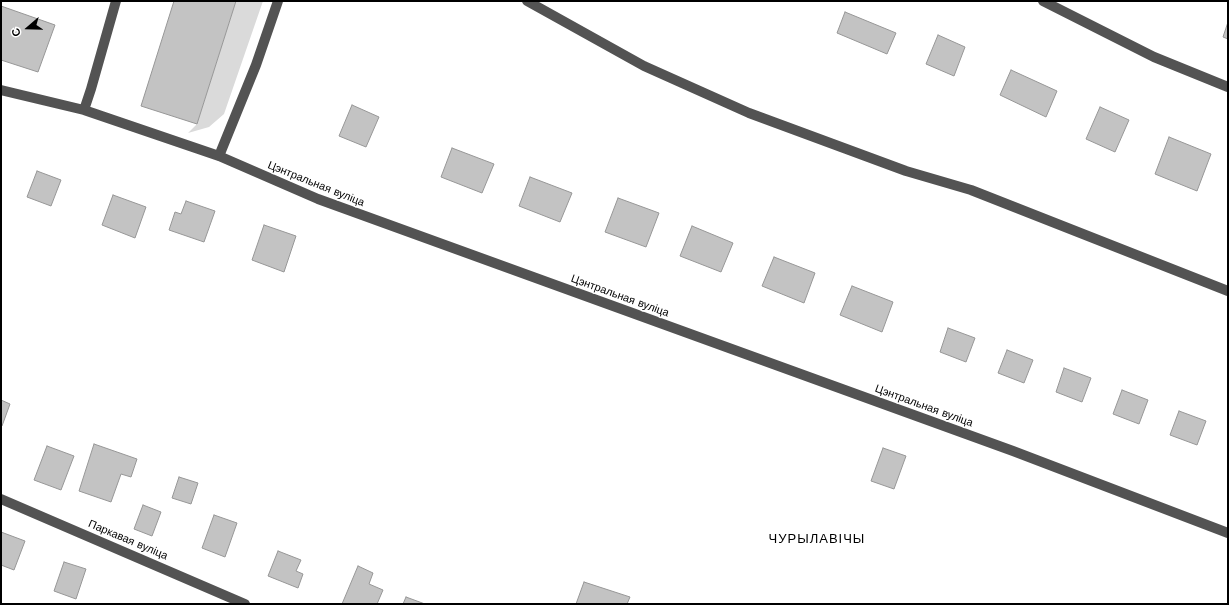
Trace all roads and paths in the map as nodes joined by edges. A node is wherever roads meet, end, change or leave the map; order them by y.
1 (116, 1) edge
2 (278, 1) edge
3 (527, 1) edge
4 (1043, 1) edge
5 (1228, 87) edge
6 (2, 90) edge
7 (84, 110) junction
8 (218, 156) junction
9 (1228, 291) edge
10 (1, 499) edge
11 (1228, 533) edge
12 (245, 604) edge

1 - 7 street
2 - 8 street
3 - 9 street
4 - 5 street
6 - 7 street, Цэнтральная вуліца
7 - 8 street, Цэнтральная вуліца
8 - 11 street, Цэнтральная вуліца
10 - 12 street, Паркавая вуліца

